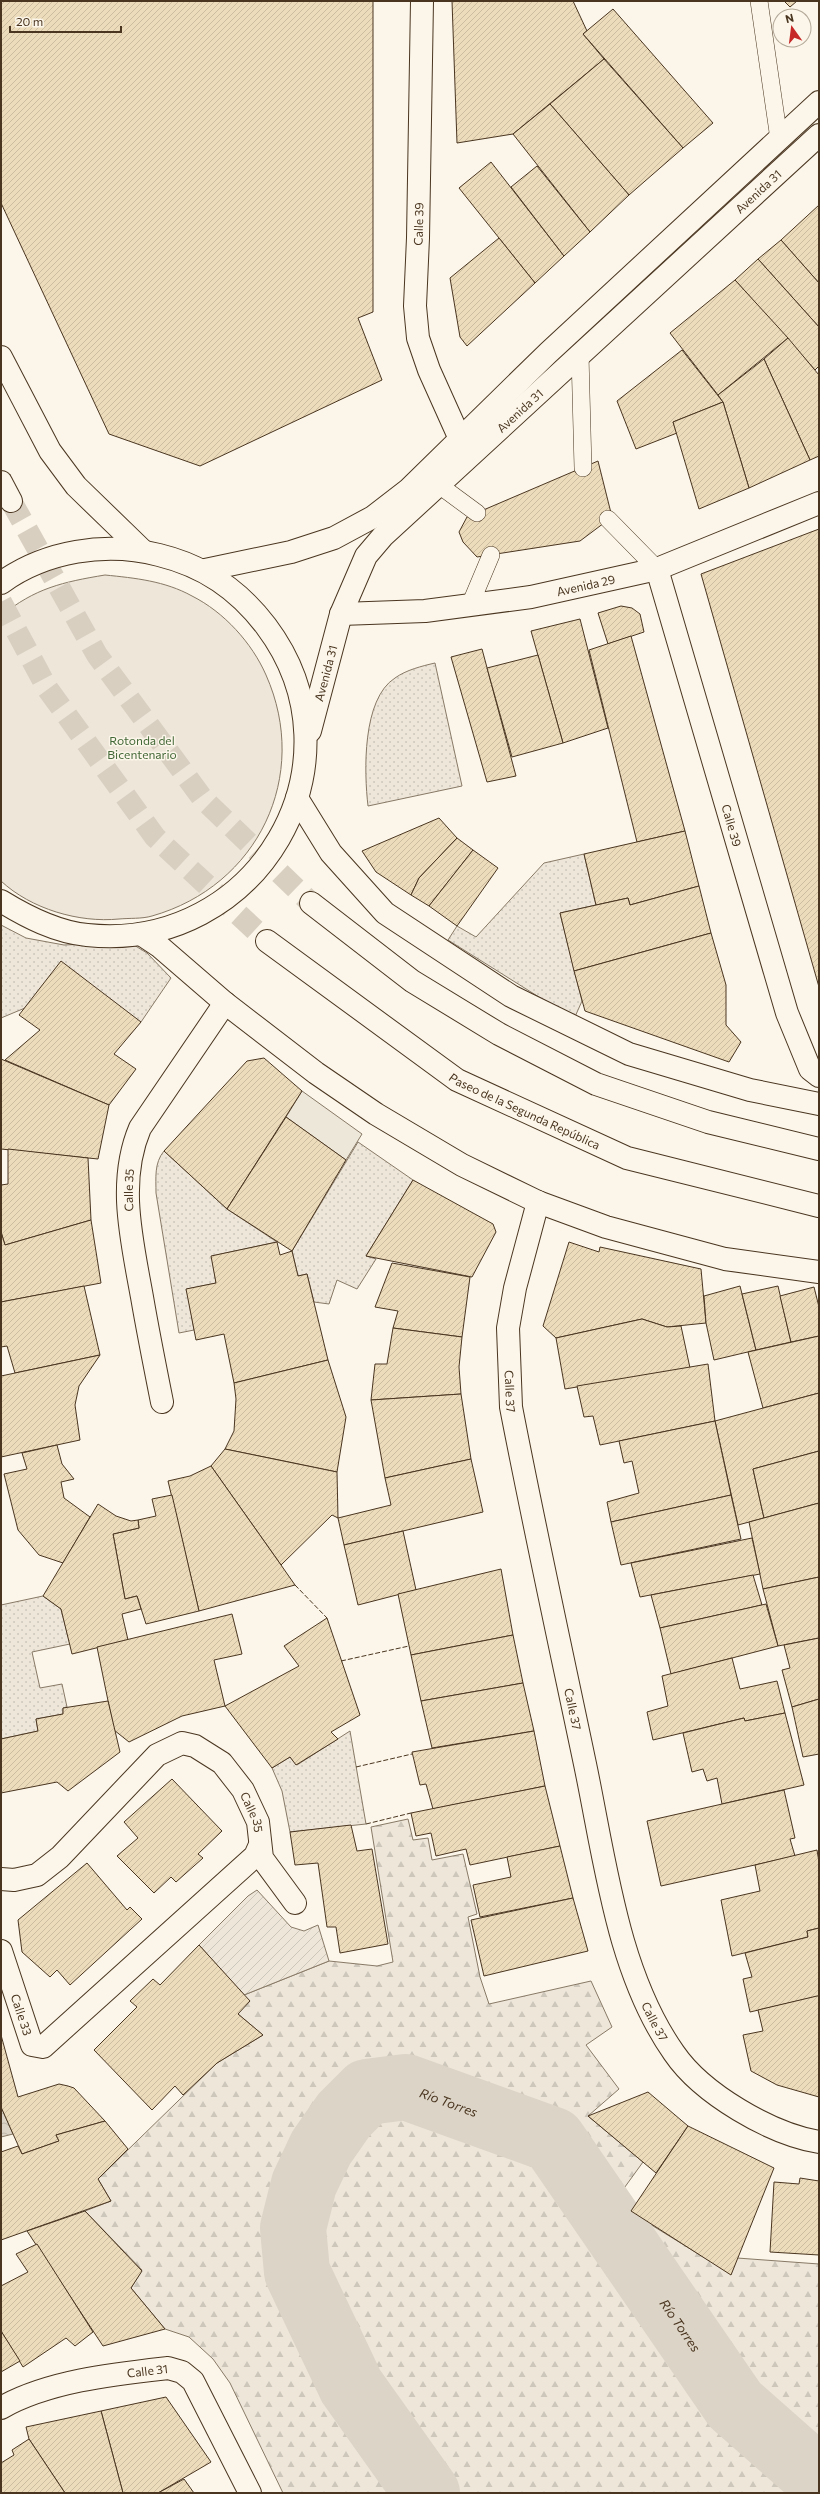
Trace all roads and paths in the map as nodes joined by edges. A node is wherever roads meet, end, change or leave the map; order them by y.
1 (422, 1) edge
2 (759, 1) edge
3 (819, 102) edge
4 (819, 135) edge
5 (779, 139) junction
6 (580, 355) junction
7 (1, 357) edge
8 (460, 439) junction
9 (583, 468) dead end
10 (1, 482) edge
11 (439, 485) junction
12 (12, 501) tunnel mouth
13 (819, 503) edge
14 (477, 513) dead end
15 (608, 519) dead end
16 (142, 550) junction
17 (491, 555) dead end
18 (657, 569) junction
19 (205, 570) junction
20 (1, 583) edge
21 (470, 605) junction
22 (341, 614) junction
23 (307, 741) junction
24 (297, 798) junction
25 (1, 901) edge
26 (311, 903) tunnel mouth
27 (141, 934) junction
28 (267, 941) tunnel mouth
29 (225, 1003) junction
30 (819, 1076) edge
31 (819, 1104) edge
32 (819, 1149) edge
33 (538, 1202) junction
34 (819, 1206) edge
35 (819, 1272) edge
36 (162, 1402) dead end
37 (259, 1847) junction
38 (1, 1879) edge
39 (295, 1903) dead end
40 (1, 1951) edge
41 (810, 2140) edge
42 (1, 2408) edge
43 (250, 2493) edge

1 - 8 main road, Calle 39
2 - 5 lane
3 - 5 main road, Avenida 31
4 - 6 main road, Avenida 31
5 - 8 main road, Avenida 31
6 - 9 lane
6 - 11 main road, Avenida 31
7 - 16 main road
8 - 19 main road, Avenida 31
10 - 12 main road
11 - 14 lane
11 - 22 main road, Avenida 31
13 - 18 main road, Avenida 29
15 - 18 lane
16 - 19 main road
16 - 20 main road
17 - 21 lane
18 - 21 main road, Avenida 29
18 - 30 main road, Calle 39
19 - 23 main road
21 - 22 main road, Avenida 29
22 - 23 main road, Avenida 31
23 - 24 main road
24 - 27 main road
24 - 31 main road
25 - 27 main road
26 - 32 main road
27 - 29 main road
28 - 34 main road, Paseo de la Segunda República
29 - 33 main road
29 - 36 main road, Calle 35
33 - 35 main road
33 - 41 main road, Calle 37
37 - 38 main road, Calle 35
37 - 39 main road, Calle 35
37 - 40 main road, Calle 33
42 - 43 main road, Calle 31

